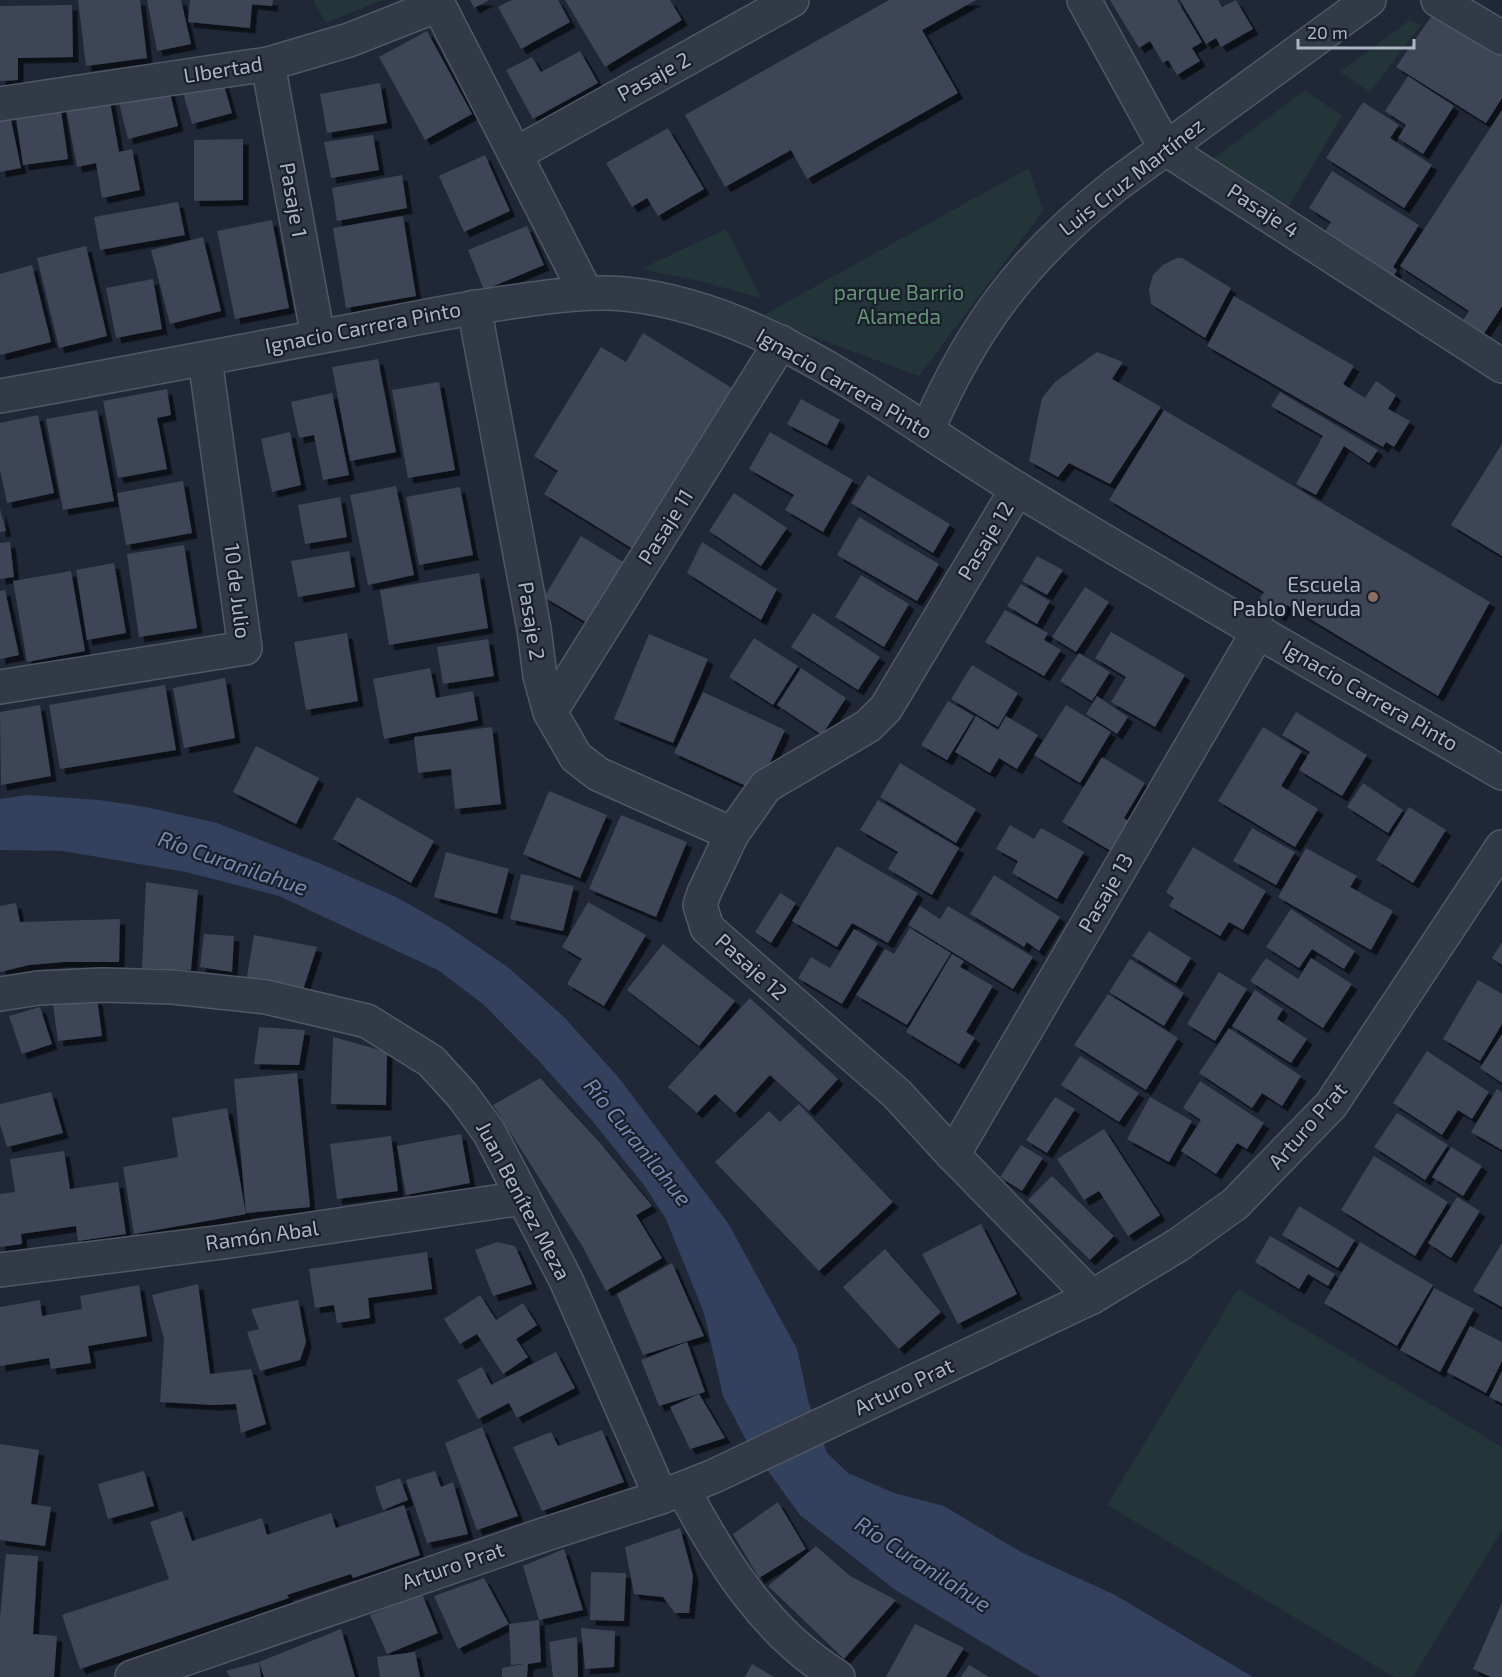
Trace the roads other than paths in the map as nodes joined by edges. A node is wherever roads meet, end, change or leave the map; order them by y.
1 (792, 0) edge
2 (1084, 0) edge
3 (1369, 0) edge
4 (1438, 0) edge
5 (437, 2) edge
6 (750, 10) edge
7 (1502, 38) edge
8 (268, 64) junction
9 (0, 104) edge
10 (1166, 149) junction
11 (516, 154) junction
12 (586, 293) junction
13 (474, 307) junction
14 (318, 337) junction
15 (782, 342) junction
16 (205, 359) junction
17 (1502, 366) edge
18 (0, 396) edge
19 (927, 431) junction
20 (1017, 489) junction
21 (1259, 630) junction
22 (0, 687) edge
23 (550, 712) junction
24 (1502, 773) edge
25 (732, 834) junction
26 (1502, 847) edge
27 (0, 994) edge
28 (953, 1155) junction
29 (524, 1198) junction
30 (0, 1270) edge
31 (1092, 1297) junction
32 (672, 1493) junction
33 (132, 1677) edge
34 (838, 1677) edge

1 - 6 street, Pasaje 2
2 - 10 street, Pasaje 4
3 - 10 street, Luis Cruz Martínez
4 - 7 street
5 - 8 street, LIbertad
5 - 11 street
6 - 11 street, Pasaje 2
8 - 9 street, LIbertad
8 - 14 street, Pasaje 1
10 - 17 street, Pasaje 4
10 - 19 street, Luis Cruz Martínez
11 - 12 street
12 - 13 street, Ignacio Carrera Pinto
12 - 15 street, Ignacio Carrera Pinto
13 - 14 street, Ignacio Carrera Pinto
13 - 23 street, Pasaje 2
14 - 16 street, Ignacio Carrera Pinto
15 - 19 street, Ignacio Carrera Pinto
15 - 23 street, Pasaje 11
16 - 18 street, Ignacio Carrera Pinto
16 - 22 street, 10 de Julio
19 - 20 street, Ignacio Carrera Pinto
20 - 21 street, Ignacio Carrera Pinto
20 - 25 street, Pasaje 12
21 - 24 street, Ignacio Carrera Pinto
21 - 28 street, Pasaje 13
23 - 25 street, Pasaje 2
25 - 28 street, Pasaje 12
26 - 31 street, Arturo Prat
27 - 29 street, Juan Benítez Meza
28 - 31 street, Pasaje 12
29 - 30 street, Ramón Abal
29 - 32 street, Juan Benítez Meza
31 - 32 street, Arturo Prat
32 - 33 street, Arturo Prat
32 - 34 street, Juan Benítez Meza

